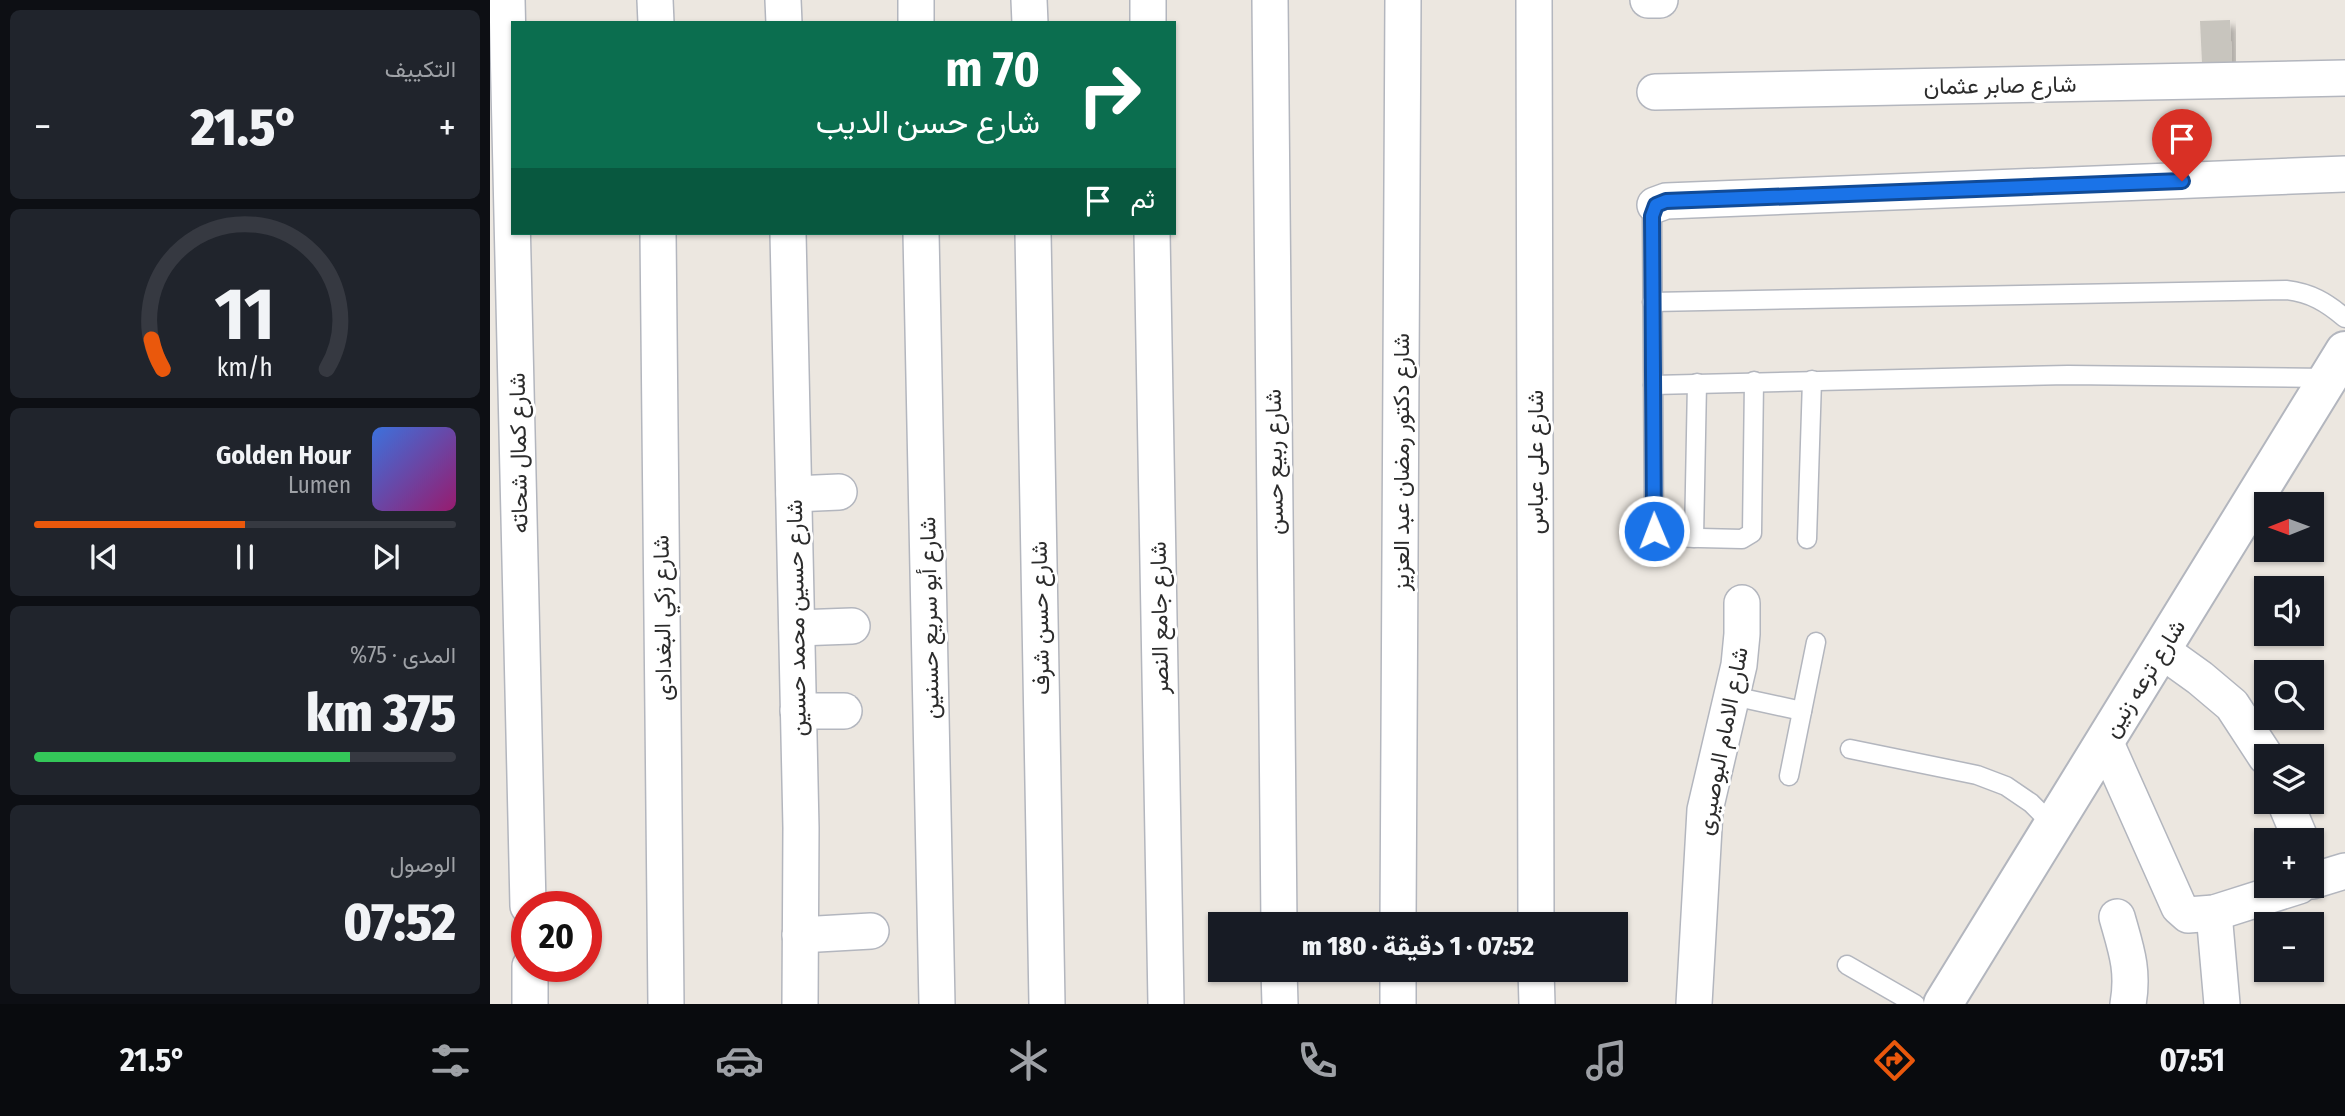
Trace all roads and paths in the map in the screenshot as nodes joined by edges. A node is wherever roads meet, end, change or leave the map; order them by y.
1 (507, 0) edge
2 (655, 0) edge
3 (783, 0) edge
4 (916, 0) edge
5 (1029, 0) edge
6 (1148, 0) edge
7 (1270, 0) edge
8 (1403, 0) edge
9 (1534, 0) edge
10 (1648, 0) edge
11 (1660, 0) edge
12 (656, 21) edge
13 (784, 21) edge
14 (916, 21) edge
15 (1030, 21) edge
16 (1149, 21) edge
17 (2345, 78) edge
18 (1654, 92) dead end
19 (511, 173) edge
20 (2345, 174) edge
21 (1656, 205) joint
22 (512, 235) edge
23 (658, 235) edge
24 (788, 235) edge
25 (921, 235) edge
26 (1033, 235) edge
27 (1152, 235) edge
28 (1653, 302) junction
29 (2345, 318) edge
30 (2337, 365) edge
31 (1812, 380) junction
32 (1754, 382) junction
33 (1697, 383) junction
34 (1653, 384) junction
35 (839, 492) dead end
36 (794, 494) junction
37 (1694, 538) junction
38 (1807, 540) dead end
39 (1742, 603) dead end
40 (852, 626) dead end
41 (797, 628) junction
42 (1816, 642) dead end
43 (2161, 650) junction
44 (1733, 696) junction
45 (798, 711) junction
46 (844, 711) dead end
47 (1802, 711) junction
48 (2105, 741) junction
49 (2258, 744) edge
50 (1850, 749) dead end
51 (1789, 776) dead end
52 (2053, 825) junction
53 (528, 891) edge
54 (2256, 898) edge
55 (1279, 912) edge
56 (1398, 912) edge
57 (1536, 912) edge
58 (2214, 913) junction
59 (2117, 917) dead end
60 (871, 932) dead end
61 (800, 935) junction
62 (1847, 965) dead end
63 (530, 982) edge
64 (1279, 982) edge
65 (1398, 982) edge
66 (1536, 982) edge
67 (530, 1004) edge
68 (666, 1004) edge
69 (800, 1004) edge
70 (937, 1004) edge
71 (1047, 1004) edge
72 (1166, 1004) edge
73 (1280, 1004) edge
74 (1398, 1004) edge
75 (1536, 1004) edge
76 (1694, 1004) edge
77 (1915, 1004) edge
78 (1943, 1004) edge
79 (2128, 1004) edge
80 (2222, 1004) edge

1 - 19 street, شارع كمال شحاته
2 - 12 street
3 - 13 street
4 - 14 street
5 - 15 street
6 - 16 street
7 - 55 street, شارع ربيع حسن
8 - 56 street, شارع دكتور رمضان عبد العزيز
9 - 57 street, شارع على عباس
10 - 11 street
17 - 18 street, شارع صابر عثمان
20 - 21 street
21 - 28 lane
22 - 53 street, شارع كمال شحاته
23 - 68 street, شارع زكي البغدادى
24 - 36 street, شارع حسين محمد حسين
25 - 70 street, شارع أبو سريع حسنين
26 - 71 street, شارع حسن شرف
27 - 72 street, شارع جامع النصر
28 - 29 lane
28 - 34 lane
30 - 31 lane
30 - 43 street, شارع ترعه زنين
31 - 32 lane
31 - 38 lane
32 - 33 lane
32 - 37 lane
33 - 34 lane
33 - 37 lane
34 - 37 lane
35 - 36 street
36 - 41 street, شارع حسين محمد حسين
39 - 44 street, شارع الامام البوصيرى
40 - 41 street
41 - 45 street, شارع حسين محمد حسين
42 - 47 lane
43 - 48 street, شارع ترعه زنين
43 - 49 street
44 - 47 lane
44 - 76 street, شارع الامام البوصيرى
45 - 46 street
45 - 61 street, شارع حسين محمد حسين
47 - 51 lane
48 - 52 street, شارع ترعه زنين
48 - 58 street
50 - 52 lane
52 - 78 street, شارع ترعه زنين
54 - 58 street
58 - 80 street
59 - 79 street
60 - 61 street
61 - 69 street, شارع حسين محمد حسين
62 - 77 lane
63 - 67 street
64 - 73 street
65 - 74 street
66 - 75 street

